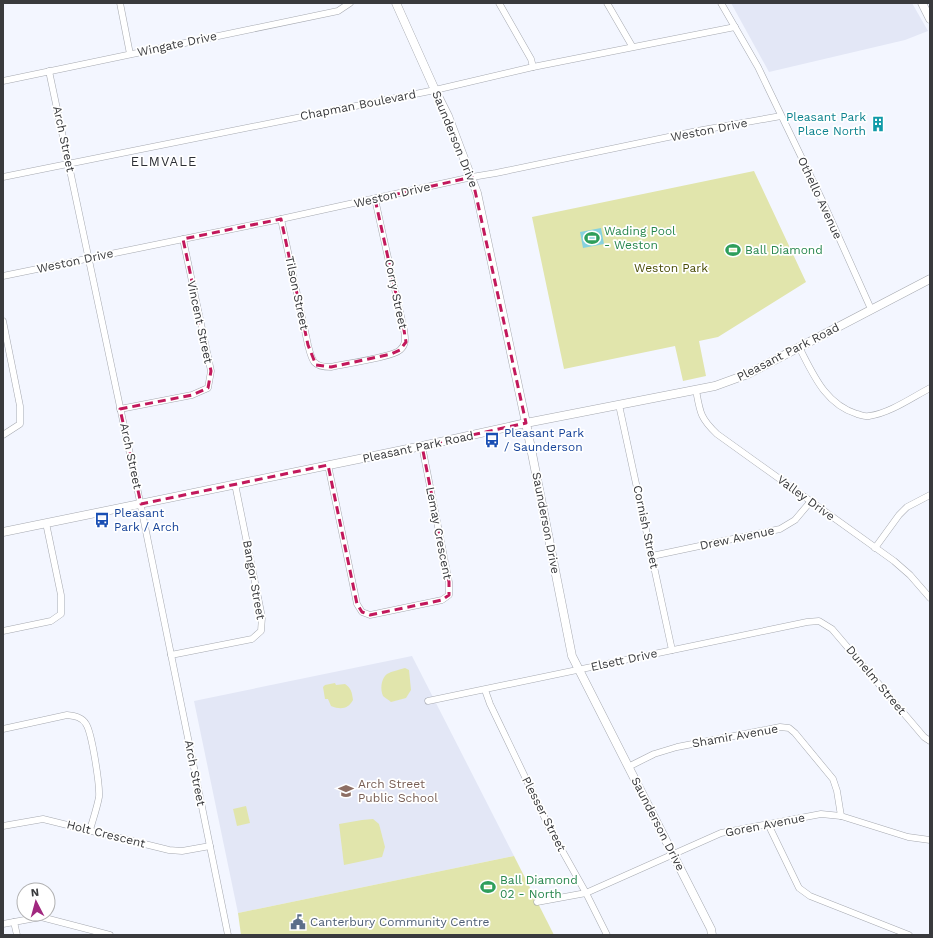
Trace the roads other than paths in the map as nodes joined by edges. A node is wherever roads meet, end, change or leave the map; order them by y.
1 (120, 3) edge
2 (350, 3) edge
3 (396, 3) edge
4 (499, 3) edge
5 (607, 3) edge
6 (721, 3) edge
7 (922, 3) edge
8 (930, 19) edge
9 (735, 27) junction
10 (632, 46) junction
11 (130, 54) junction
12 (533, 67) junction
13 (49, 71) junction
14 (3, 81) edge
15 (435, 90) junction
16 (781, 116) junction
17 (69, 162) junction
18 (3, 176) edge
19 (472, 177) junction
20 (375, 199) junction
21 (282, 219) junction
22 (183, 238) junction
23 (88, 258) junction
24 (3, 276) edge
25 (930, 279) edge
26 (871, 309) junction
27 (3, 321) edge
28 (799, 347) junction
29 (316, 365) joint
30 (930, 388) edge
31 (696, 390) junction
32 (619, 405) junction
33 (120, 409) junction
34 (526, 423) junction
35 (3, 435) edge
36 (422, 446) junction
37 (328, 465) junction
38 (235, 484) junction
39 (930, 495) edge
40 (811, 502) junction
41 (141, 504) junction
42 (46, 524) junction
43 (3, 532) edge
44 (875, 548) junction
45 (652, 556) junction
46 (930, 598) edge
47 (819, 622) joint
48 (3, 631) edge
49 (672, 650) junction
50 (171, 655) junction
51 (578, 670) junction
52 (485, 690) junction
53 (428, 701) dead end
54 (3, 729) edge
55 (930, 741) edge
56 (628, 767) junction
57 (841, 816) junction
58 (768, 824) junction
59 (3, 826) edge
60 (90, 830) junction
61 (930, 840) edge
62 (210, 846) junction
63 (673, 855) junction
64 (586, 892) junction
65 (537, 902) dead end
66 (14, 922) junction
67 (3, 924) edge
68 (17, 935) edge
69 (110, 935) edge
70 (228, 935) edge
71 (607, 935) edge
72 (712, 935) edge
73 (909, 935) edge

1 - 11 street
2 - 11 street, Wingate Drive
3 - 15 street, Saunderson Drive
4 - 12 street
5 - 10 street
6 - 9 street, Othello Avenue
7 - 8 street
9 - 10 street, Chapman Boulevard
9 - 16 street, Othello Avenue
10 - 12 street, Chapman Boulevard
11 - 13 street, Wingate Drive
12 - 15 street, Chapman Boulevard
13 - 14 street, Wingate Drive
13 - 17 street, Arch Street
15 - 17 street, Chapman Boulevard
15 - 19 street, Saunderson Drive
16 - 19 street, Weston Drive
16 - 26 street, Othello Avenue
17 - 18 street, Chapman Boulevard
17 - 23 street, Arch Street
19 - 20 street, Weston Drive
19 - 34 street, Saunderson Drive
20 - 21 street, Weston Drive
20 - 29 street, Corry Street
21 - 22 street, Weston Drive
21 - 29 street, Tilson Street
22 - 23 street, Weston Drive
22 - 33 street, Vincent Street
23 - 24 street, Weston Drive
23 - 33 street, Arch Street
25 - 26 street, Pleasant Park Road
26 - 28 street, Pleasant Park Road
27 - 35 street
28 - 30 street
28 - 31 street, Pleasant Park Road
31 - 32 street, Pleasant Park Road
31 - 40 street, Valley Drive
32 - 34 street, Pleasant Park Road
32 - 45 street, Cornish Street
33 - 41 street, Arch Street
34 - 36 street, Pleasant Park Road
34 - 51 street, Saunderson Drive
36 - 37 street, Pleasant Park Road
36 - 37 street, Lemay Crescent
37 - 38 street, Pleasant Park Road
38 - 41 street, Pleasant Park Road
38 - 50 street, Bangor Street
39 - 44 street
40 - 44 street, Valley Drive
40 - 45 street, Drew Avenue
41 - 42 street, Pleasant Park Road
41 - 50 street, Arch Street
42 - 43 street, Pleasant Park Road
42 - 48 street
44 - 46 street, Valley Drive
45 - 49 street, Cornish Street
47 - 49 street, Elsett Drive
47 - 55 street, Dunelm Street
49 - 51 street, Elsett Drive
50 - 62 street, Arch Street
51 - 52 street, Elsett Drive
51 - 56 street, Saunderson Drive
52 - 53 street, Elsett Drive
52 - 64 street, Plesser Street
54 - 60 street
56 - 57 street, Shamir Avenue
56 - 63 street, Saunderson Drive
57 - 58 street, Goren Avenue
57 - 61 street, Goren Avenue
58 - 63 street, Goren Avenue
58 - 73 street
59 - 60 street, Holt Crescent
60 - 62 street, Holt Crescent
62 - 70 street, Arch Street
63 - 64 street, Goren Avenue
63 - 72 street, Saunderson Drive
64 - 65 street, Goren Avenue
64 - 71 street, Plesser Street
66 - 67 street
66 - 68 street
66 - 69 street

